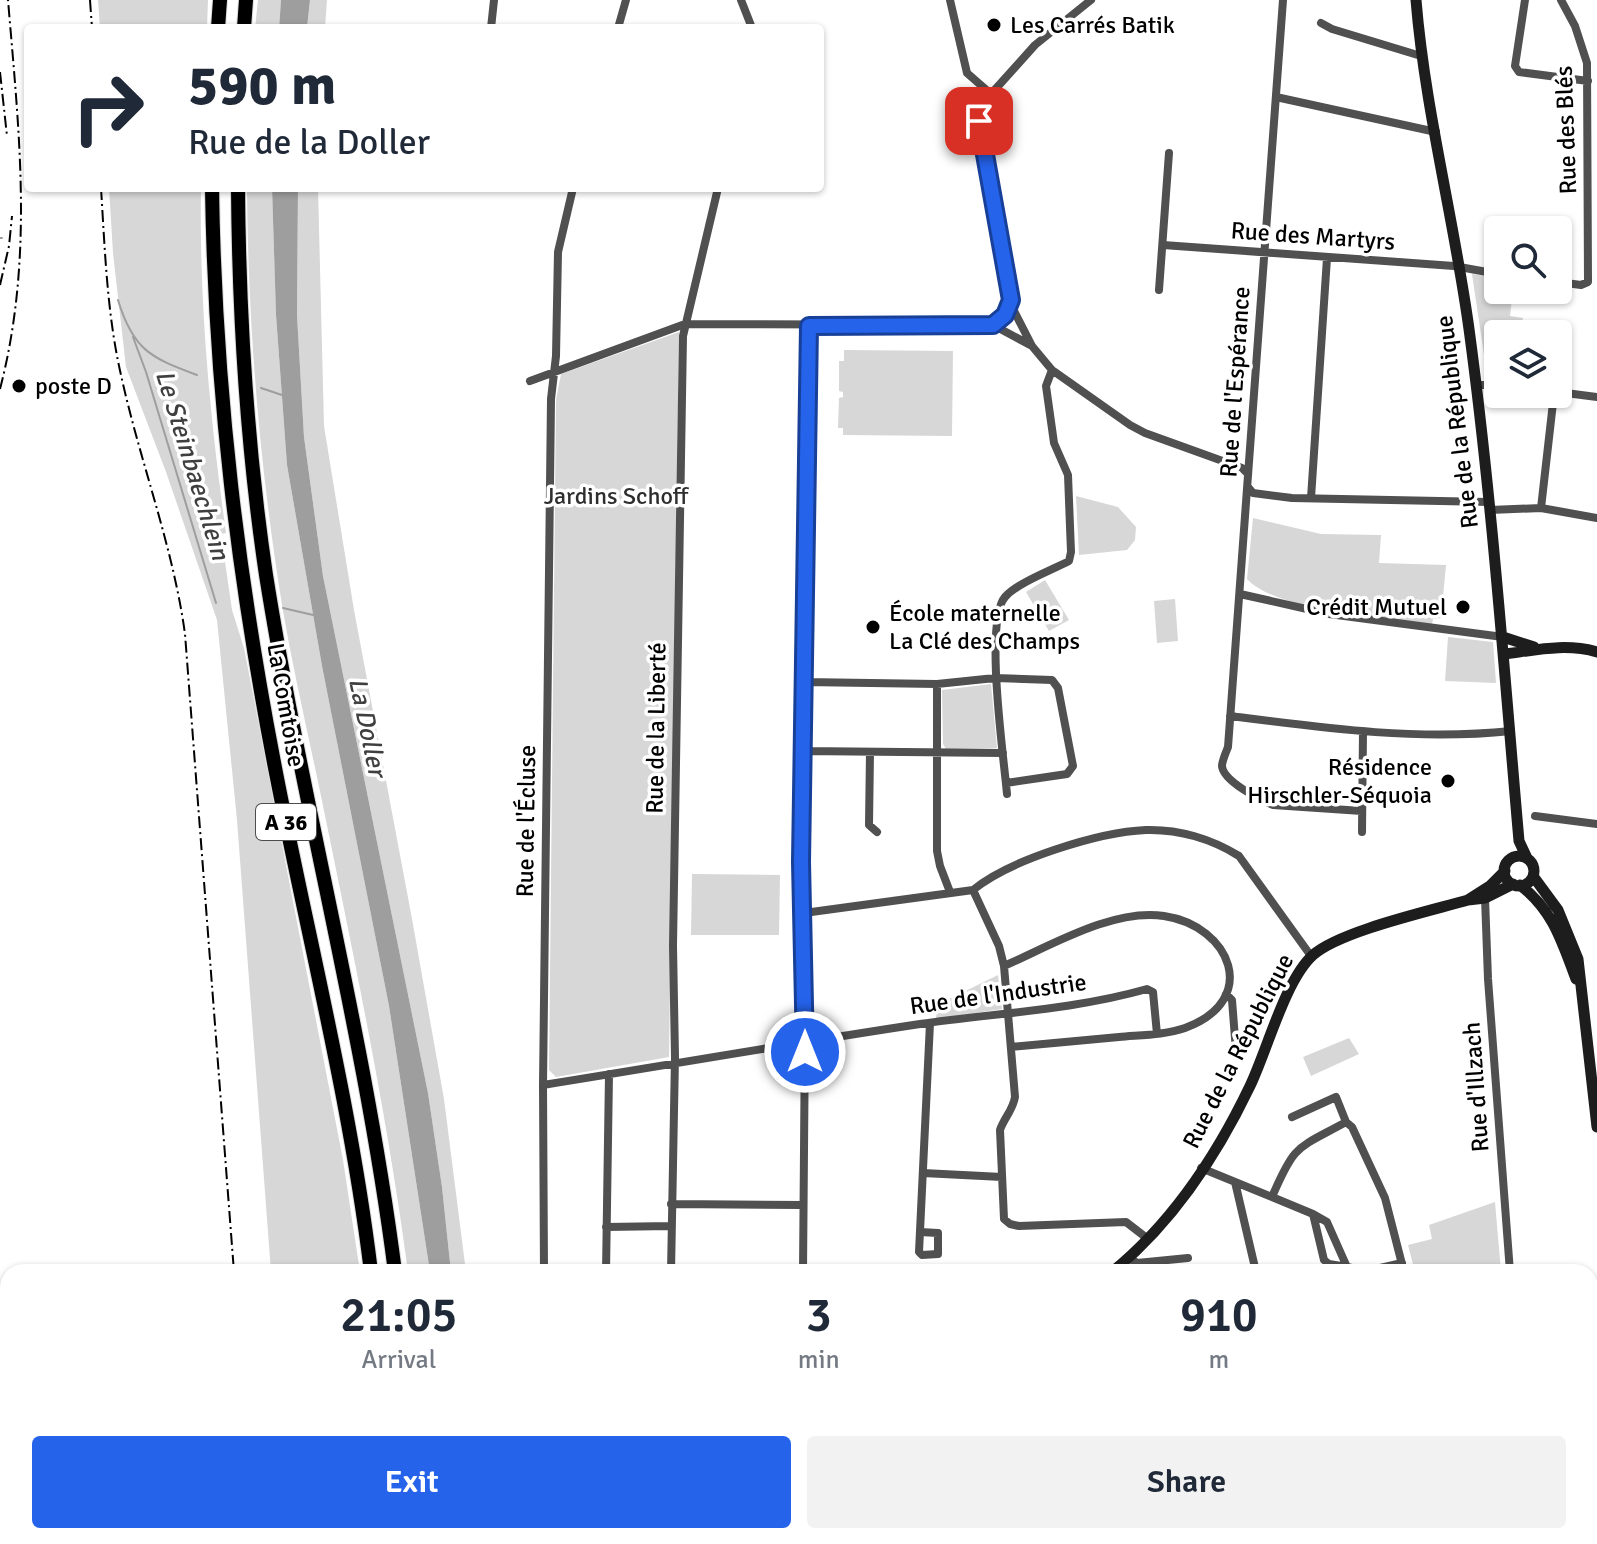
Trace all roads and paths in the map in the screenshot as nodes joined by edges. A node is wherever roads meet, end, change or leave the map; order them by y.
1 (218, 0) edge
2 (246, 0) edge
3 (494, 0) edge
4 (626, 0) edge
5 (741, 0) edge
6 (1091, 0) edge
7 (1283, 0) edge
8 (1416, 0) edge
9 (1525, 0) edge
10 (1561, 0) edge
11 (952, 1) edge
12 (1321, 23) dead end
13 (218, 24) edge
14 (244, 24) edge
15 (491, 24) edge
16 (619, 24) edge
17 (750, 24) edge
18 (1421, 56) junction
19 (1588, 81) junction
20 (991, 94) junction
21 (1276, 97) junction
22 (968, 104) dead end
23 (982, 104) junction
24 (1593, 113) edge
25 (1436, 132) junction
26 (1169, 153) dead end
27 (212, 192) edge
28 (238, 192) edge
29 (572, 192) edge
30 (717, 192) edge
31 (1163, 245) junction
32 (1265, 253) junction
33 (1327, 258) junction
34 (1460, 268) junction
35 (1484, 272) edge
36 (1572, 284) edge
37 (1159, 290) dead end
38 (1011, 300) junction
39 (685, 324) junction
40 (993, 325) junction
41 (809, 326) junction
42 (1032, 346) junction
43 (1052, 370) junction
44 (554, 371) junction
45 (530, 381) dead end
46 (1477, 385) junction
47 (1484, 385) edge
48 (1572, 395) edge
49 (1597, 397) edge
50 (1554, 408) edge
51 (1248, 474) junction
52 (1247, 486) junction
53 (1311, 498) junction
54 (1489, 506) junction
55 (1541, 508) junction
56 (1597, 518) edge
57 (1240, 594) junction
58 (1503, 637) junction
59 (1597, 641) edge
60 (1535, 648) junction
61 (1583, 648) junction
62 (1597, 652) edge
63 (1505, 654) junction
64 (995, 678) junction
65 (804, 682) junction
66 (937, 684) junction
67 (1230, 716) junction
68 (1511, 731) junction
69 (1363, 732) junction
70 (803, 751) junction
71 (870, 752) junction
72 (937, 753) junction
73 (1003, 753) junction
74 (1006, 783) junction
75 (1007, 794) dead end
76 (1362, 811) junction
77 (1535, 816) dead end
78 (1597, 824) edge
79 (877, 832) dead end
80 (1362, 832) dead end
81 (1519, 841) junction
82 (1511, 858) junction
83 (1527, 858) junction
84 (1505, 871) junction
85 (1533, 876) junction
86 (1516, 884) junction
87 (973, 890) junction
88 (950, 892) junction
89 (1485, 898) junction
90 (1468, 900) junction
91 (804, 913) junction
92 (1311, 956) junction
93 (1004, 966) junction
94 (1580, 989) junction
95 (1226, 994) junction
96 (1008, 1014) junction
97 (930, 1023) junction
98 (1157, 1034) junction
99 (805, 1042) junction
100 (1011, 1047) junction
101 (1236, 1051) dead end
102 (675, 1063) junction
103 (609, 1074) junction
104 (543, 1085) junction
105 (1292, 1117) dead end
106 (1346, 1122) junction
107 (1597, 1127) edge
108 (1201, 1168) junction
109 (923, 1173) junction
110 (1002, 1177) junction
111 (1235, 1182) junction
112 (1272, 1197) junction
113 (671, 1204) junction
114 (803, 1205) junction
115 (1313, 1214) junction
116 (671, 1226) junction
117 (606, 1227) junction
118 (920, 1232) dead end
119 (1148, 1239) junction
120 (1129, 1258) junction
121 (1188, 1258) dead end
122 (370, 1264) edge
123 (394, 1264) edge
124 (544, 1264) edge
125 (606, 1264) edge
126 (671, 1264) edge
127 (803, 1264) edge
128 (1122, 1264) edge
129 (1254, 1264) edge
130 (1329, 1264) edge
131 (1346, 1264) edge
132 (1402, 1264) edge
133 (1509, 1264) edge

1 - 13 highway
2 - 14 highway
3 - 15 street
4 - 16 street
5 - 17 street
6 - 20 street
7 - 21 street, Rue de l'Espérance
8 - 18 main road, Rue de la République
9 - 19 street
10 - 19 street, Rue des Blés
11 - 20 street
12 - 18 street
18 - 25 main road, Rue de la République
19 - 24 street, Rue des Blés
20 - 23 street
21 - 25 street
21 - 32 street, Rue de l'Espérance
22 - 23 street
23 - 38 street
24 - 36 street, Rue des Blés
25 - 34 main road, Rue de la République
26 - 31 street
27 - 122 highway, La Comtoise / A 36
28 - 123 highway, La Comtoise / A 36
29 - 44 street, Rue de l'Écluse
30 - 39 street, Rue de la Liberté
31 - 32 street, Rue des Martyrs
31 - 37 street
32 - 33 street, Rue des Martyrs
32 - 51 street, Rue de l'Espérance
33 - 34 street, Rue des Martyrs
33 - 53 street
34 - 35 street
34 - 46 main road, Rue de la République
38 - 40 street
38 - 42 street
39 - 41 street
39 - 44 street
39 - 102 street, Rue de la Liberté
40 - 41 street
40 - 42 street
41 - 65 street
42 - 43 street
43 - 51 street
43 - 64 street
44 - 45 street
44 - 104 street, Rue de l'Écluse
46 - 47 street
46 - 54 main road, Rue de la République
48 - 49 street
50 - 55 street
51 - 52 street, Rue de l'Espérance
52 - 53 street
52 - 57 street, Rue de l'Espérance
53 - 54 street
54 - 55 street
54 - 58 main road, Rue de la République
55 - 56 street
57 - 58 street
57 - 67 street, Rue de l'Espérance
58 - 60 main road
58 - 63 main road, Rue de la République
59 - 61 main road
60 - 61 main road
60 - 63 main road
61 - 62 main road
63 - 68 main road, Rue de la République
64 - 66 street
64 - 73 street
64 - 74 street
65 - 66 street
65 - 70 street
66 - 72 street
67 - 69 street
67 - 76 street, Rue de l'Espérance
68 - 69 street
68 - 81 main road, Rue de la République
69 - 76 street
70 - 71 street
70 - 91 street
71 - 72 street
71 - 79 street
72 - 73 street
72 - 88 street
73 - 74 street
74 - 75 street
76 - 80 street
77 - 78 street
81 - 82 main road, Rue de la République
81 - 83 main road, Rue de la République
82 - 83 main road
82 - 84 main road
83 - 85 main road
84 - 86 main road
84 - 90 main road, Rue de la République
85 - 86 main road
85 - 94 main road
86 - 89 main road, Rue de la République
86 - 94 main road
87 - 88 street
87 - 92 street
87 - 93 street
88 - 91 street
89 - 90 main road, Rue de la République
89 - 133 street, Rue d'Illzach
90 - 92 main road, Rue de la République
91 - 99 street
92 - 108 main road, Rue de la République
93 - 95 street
93 - 96 street
94 - 107 main road
95 - 98 street
95 - 101 street
96 - 97 street, Rue de l'Industrie
96 - 98 street, Rue de l'Industrie
96 - 100 street
97 - 99 street, Rue de l'Industrie
97 - 109 street
98 - 100 street
99 - 102 street, Rue de l'Industrie
99 - 114 street
100 - 110 street
102 - 103 street, Rue de l'Industrie
102 - 113 street, Rue de la Liberté
103 - 104 street, Rue de l'Industrie
103 - 117 street
104 - 124 street, Rue de l'Écluse
105 - 106 street
106 - 112 street
106 - 132 street
108 - 111 street
108 - 119 main road, Rue de la République
109 - 110 street
109 - 118 street
110 - 119 street
111 - 112 street
111 - 129 street
112 - 115 street
113 - 114 street
113 - 116 street, Rue de la Liberté
114 - 127 street
115 - 130 street
115 - 131 street
116 - 117 street
116 - 126 street, Rue de la Liberté
117 - 125 street
119 - 120 main road, Rue de la République
120 - 121 street
120 - 128 main road, Rue de la République

